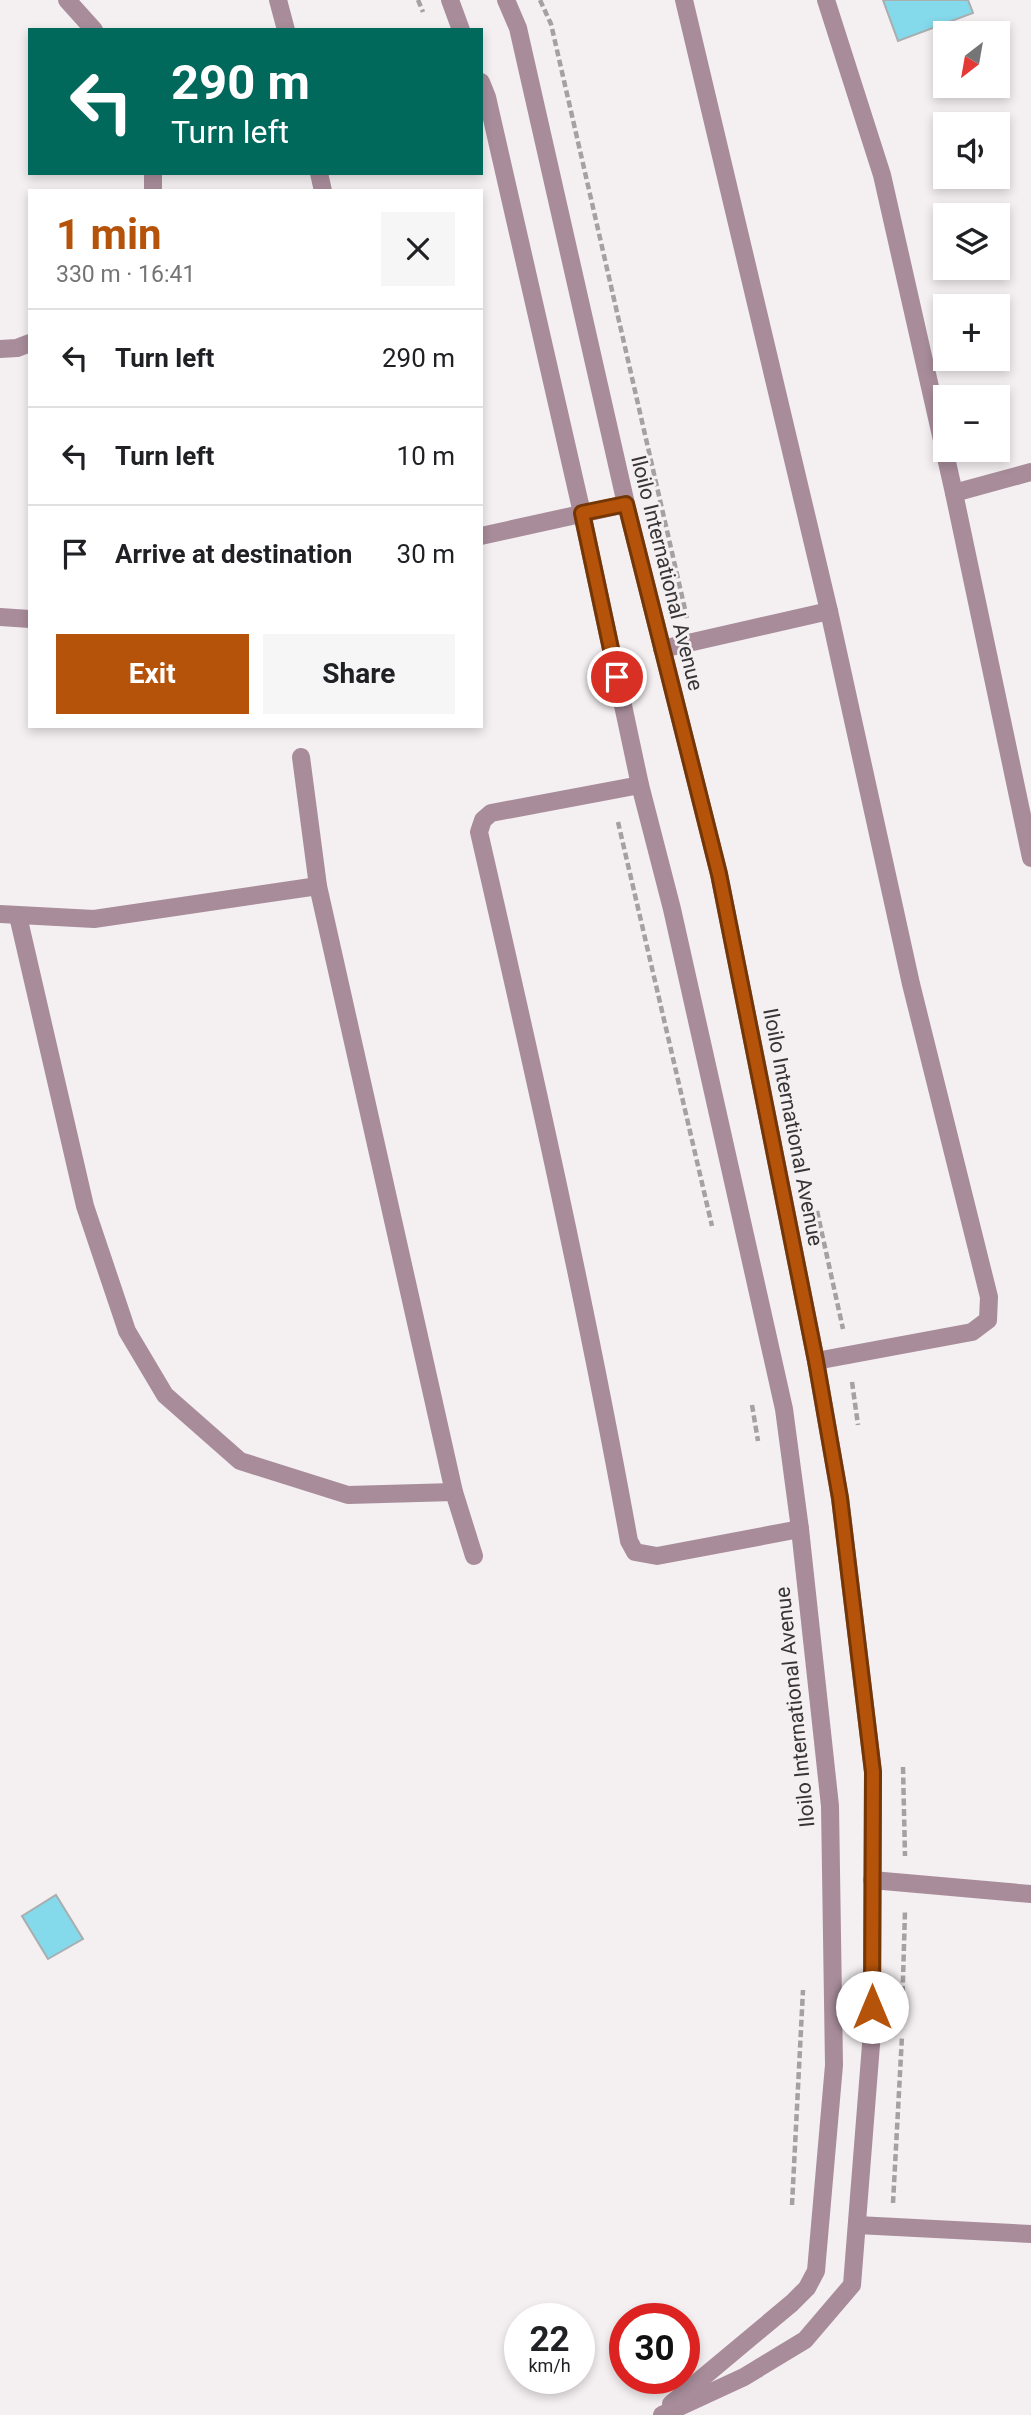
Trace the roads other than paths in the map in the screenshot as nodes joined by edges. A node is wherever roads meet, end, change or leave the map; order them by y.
1 (67, 0) edge
2 (450, 0) edge
3 (506, 0) edge
4 (684, 0) edge
5 (826, 0) edge
6 (281, 1) edge
7 (92, 28) edge
8 (286, 28) edge
9 (460, 28) edge
10 (483, 88) edge
11 (28, 344) edge
12 (0, 349) edge
13 (1031, 472) edge
14 (954, 493) junction
15 (626, 504) junction
16 (582, 513) junction
17 (483, 536) edge
18 (829, 611) junction
19 (0, 617) edge
20 (28, 619) edge
21 (662, 649) junction
22 (301, 757) dead end
23 (640, 785) junction
24 (1031, 858) edge
25 (318, 886) junction
26 (0, 914) edge
27 (18, 916) junction
28 (816, 1361) junction
29 (454, 1492) junction
30 (800, 1529) junction
31 (474, 1556) dead end
32 (872, 1880) junction
33 (1031, 1894) edge
34 (857, 2225) junction
35 (1031, 2234) edge
36 (660, 2415) edge

1 - 7 street
2 - 9 street
3 - 15 street, Iloilo International Avenue
4 - 18 street
5 - 14 street
6 - 8 street
10 - 16 street, Iloilo International Avenue
11 - 12 street
13 - 14 street
14 - 24 street
15 - 16 street
15 - 21 street, Iloilo International Avenue
16 - 17 street
16 - 23 street, Iloilo International Avenue
18 - 21 street
18 - 28 street
19 - 20 street
21 - 28 street, Iloilo International Avenue
22 - 25 street
23 - 30 street, Iloilo International Avenue
23 - 30 street
25 - 27 street
25 - 29 street
26 - 27 street
27 - 29 street
28 - 32 street, Iloilo International Avenue
29 - 31 street
30 - 36 street, Iloilo International Avenue
32 - 33 street
32 - 34 street, Iloilo International Avenue
34 - 35 street
34 - 36 street, Iloilo International Avenue

